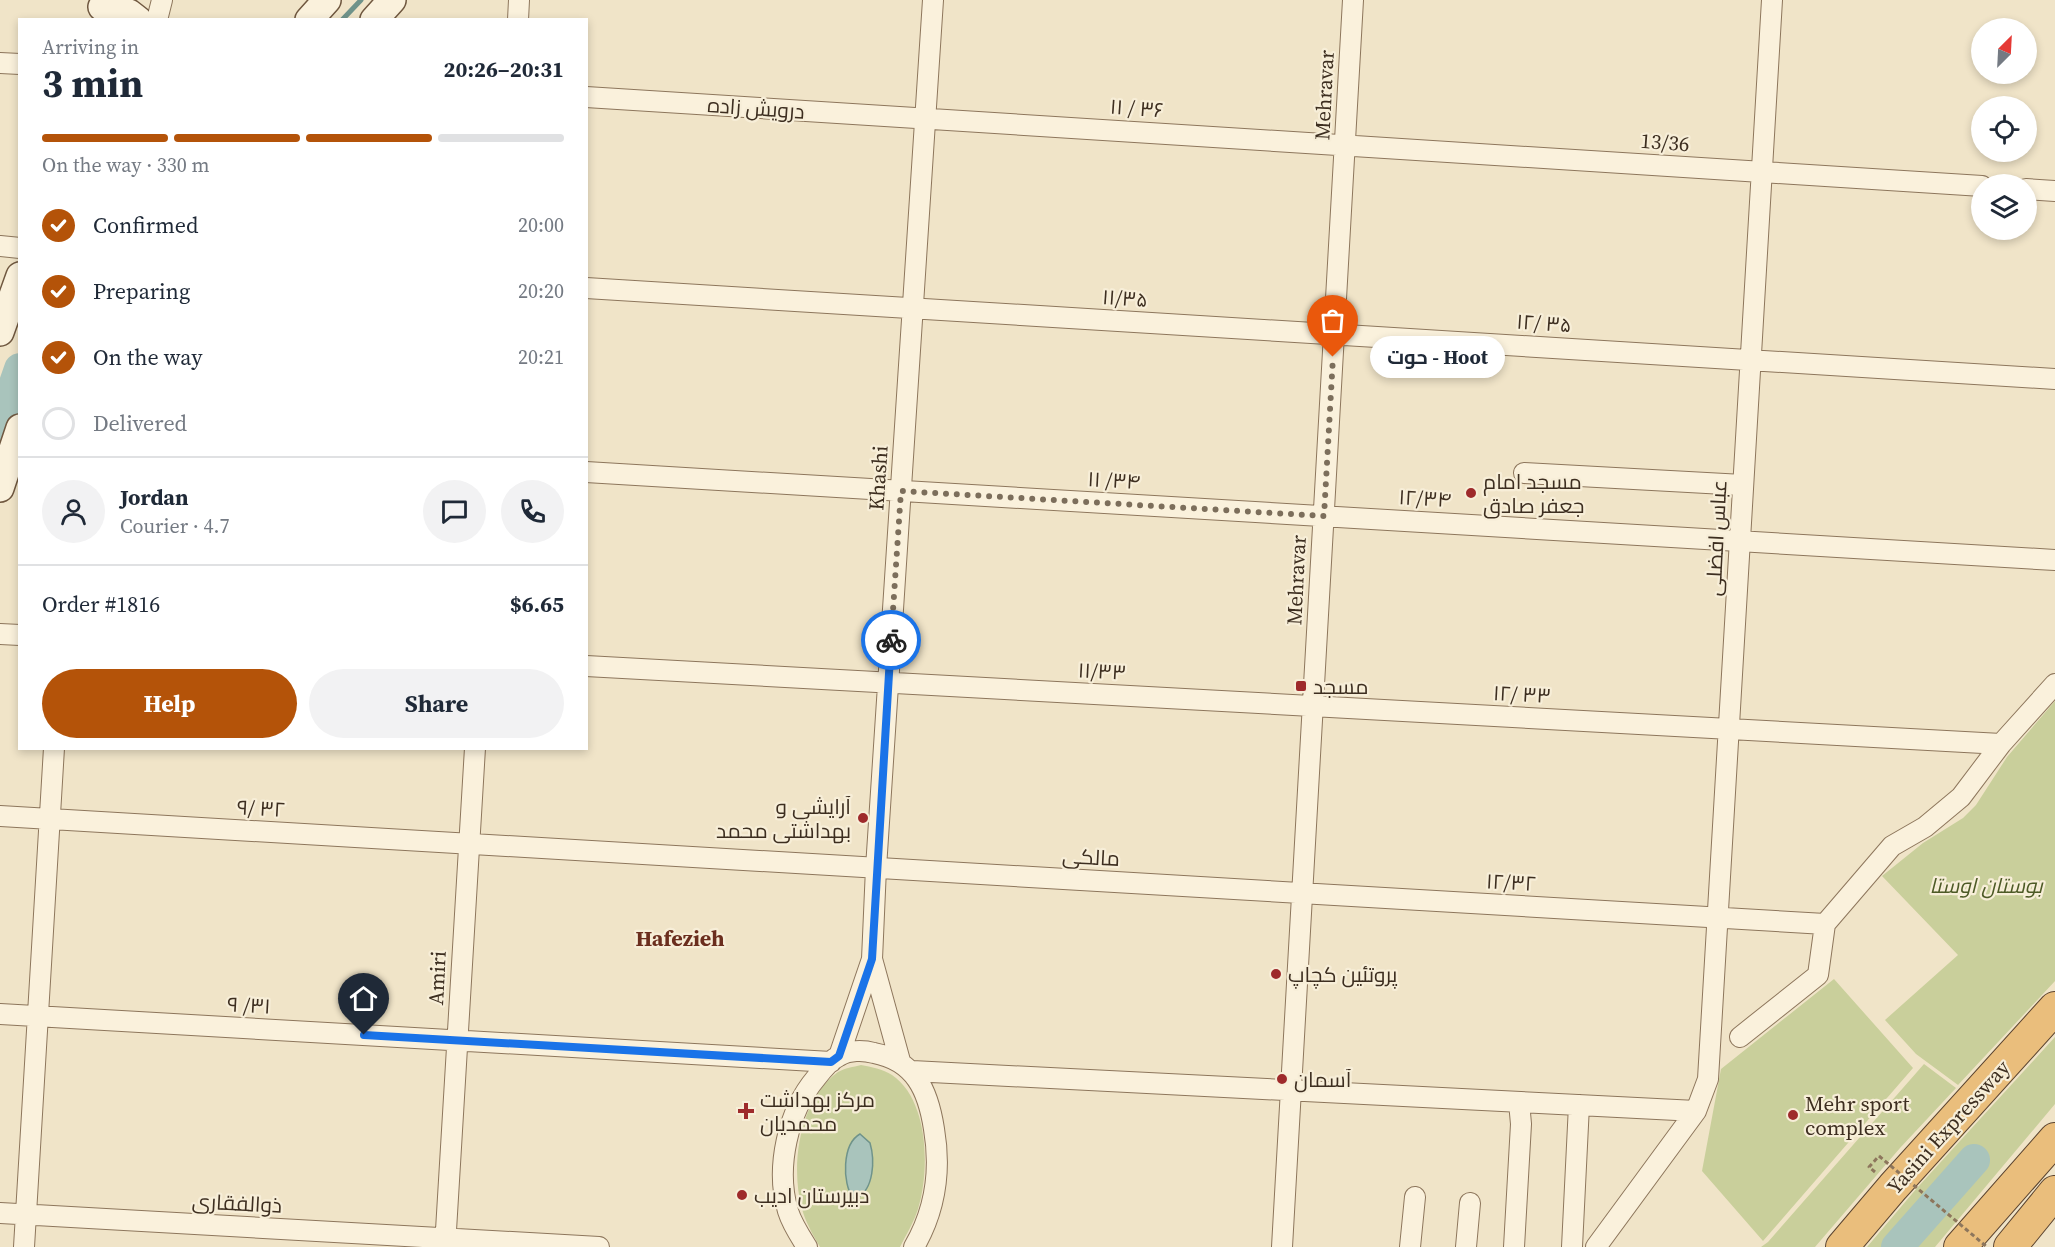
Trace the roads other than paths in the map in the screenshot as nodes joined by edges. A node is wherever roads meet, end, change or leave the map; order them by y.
1 (162, 0) edge
2 (327, 0) edge
3 (392, 0) edge
4 (519, 0) edge
5 (933, 0) edge
6 (1353, 0) edge
7 (1772, 0) edge
8 (102, 9) edge
9 (135, 18) edge
10 (158, 18) edge
11 (311, 18) edge
12 (376, 18) edge
13 (518, 18) edge
14 (0, 63) edge
15 (18, 64) edge
16 (588, 97) edge
17 (925, 118) junction
18 (1345, 145) junction
19 (1761, 172) junction
20 (1971, 185) edge
21 (2037, 190) edge
22 (2055, 191) edge
23 (0, 246) edge
24 (18, 248) edge
25 (18, 282) edge
26 (588, 288) edge
27 (913, 308) junction
28 (0, 332) edge
29 (1334, 334) junction
30 (1750, 360) junction
31 (2055, 379) edge
32 (18, 434) edge
33 (588, 472) edge
34 (1524, 473) dead end
35 (1743, 485) junction
36 (0, 488) edge
37 (901, 491) junction
38 (1324, 516) junction
39 (1740, 541) junction
40 (2055, 560) edge
41 (0, 634) edge
42 (18, 635) edge
43 (588, 666) edge
44 (888, 683) junction
45 (2055, 684) edge
46 (1313, 706) junction
47 (1728, 729) junction
48 (2001, 744) junction
49 (54, 750) edge
50 (475, 750) edge
51 (0, 816) edge
52 (50, 819) junction
53 (469, 844) junction
54 (876, 868) junction
55 (1302, 894) junction
56 (1717, 918) junction
57 (1825, 924) junction
58 (872, 959) junction
59 (2055, 1008) edge
60 (0, 1014) edge
61 (38, 1017) junction
62 (1740, 1037) dead end
63 (457, 1041) junction
64 (835, 1059) junction
65 (906, 1066) junction
66 (1291, 1091) junction
67 (1519, 1102) junction
68 (1579, 1105) junction
69 (1696, 1111) junction
70 (2055, 1139) edge
71 (2055, 1192) edge
72 (1415, 1197) dead end
73 (1470, 1203) dead end
74 (0, 1213) edge
75 (26, 1215) junction
76 (445, 1243) edge
77 (24, 1247) edge
78 (599, 1247) edge
79 (807, 1247) edge
80 (914, 1247) edge
81 (1282, 1247) edge
82 (1410, 1247) edge
83 (1466, 1247) edge
84 (1514, 1247) edge
85 (1572, 1247) edge
86 (1596, 1247) edge
87 (1842, 1247) edge
88 (1960, 1247) edge
89 (2010, 1247) edge

1 - 10 street
2 - 11 main road
3 - 12 main road
4 - 13 street
5 - 17 street, Khashi
6 - 18 street, Mehravar
7 - 19 street, عباس افضلی
8 - 9 main road
14 - 15 street
16 - 17 street, درویش زاده
17 - 18 street, ۱۱ / ۳۶
17 - 27 street, Khashi
18 - 19 street, 13/36
18 - 29 street, Mehravar
19 - 20 street, 13/36
19 - 30 street, عباس افضلی
21 - 22 street
23 - 24 street
25 - 28 main road
26 - 27 street, ۱۱/۳۵
27 - 29 street, ۱۱/۳۵
27 - 37 street, Khashi
29 - 30 street, ۱۲/ ۳۵
29 - 38 street, Mehravar
30 - 31 street, ۱۲/ ۳۵
30 - 35 street, عباس افضلی
32 - 36 main road
33 - 37 street, ۱۱ /۳۴
34 - 35 street
35 - 39 street, عباس افضلی
37 - 38 street, ۱۱ /۳۴
37 - 44 street, Khashi
38 - 39 street, ۱۲/۳۴
38 - 46 street, Mehravar
39 - 40 street, ۱۲/۳۴
39 - 47 street, عباس افضلی
41 - 42 street
43 - 44 street, ۱۱/۳۳
44 - 46 street, ۱۱/۳۳
44 - 54 street, Khashi
45 - 48 street
46 - 47 street, ۱۲/ ۳۳
46 - 55 street, Mehravar
47 - 48 street, ۱۲/ ۳۳
47 - 56 street, عباس افضلی
48 - 57 street
49 - 52 street
50 - 53 street, Amiri
51 - 52 street, ۹/ ۳۲
52 - 53 street, ۹/ ۳۲
52 - 61 street
53 - 54 street, ۹/ ۳۲
53 - 63 street, Amiri
54 - 55 street, مالکی
54 - 58 street, Khashi
55 - 56 street, ۱۲/۳۲
55 - 66 street, Mehravar
56 - 57 street, ۱۲/۳۲
56 - 69 street, عباس افضلی
57 - 62 street
58 - 64 street, Khashi
58 - 65 street, Khashi
59 - 87 highway, Yasini Expressway
60 - 61 street, ۹ /۳۱
61 - 63 street, ۹ /۳۱
61 - 75 street
63 - 64 street, ۹ /۳۱
63 - 76 street, Amiri
64 - 65 street, ۹ /۳۱
64 - 79 street
65 - 66 street, ۹ /۳۱
65 - 80 street, Khashi
66 - 67 street, ۹ /۳۱
66 - 81 street, Mehravar
67 - 68 street, ۹ /۳۱
67 - 84 street
68 - 69 street, ۹ /۳۱
68 - 85 street
69 - 86 street, عباس افضلی
70 - 88 highway
71 - 89 highway
72 - 82 street
73 - 83 street
74 - 75 street, ذوالفقاری
75 - 76 street, ذوالفقاری
75 - 77 street
76 - 78 street, ذوالفقاری

